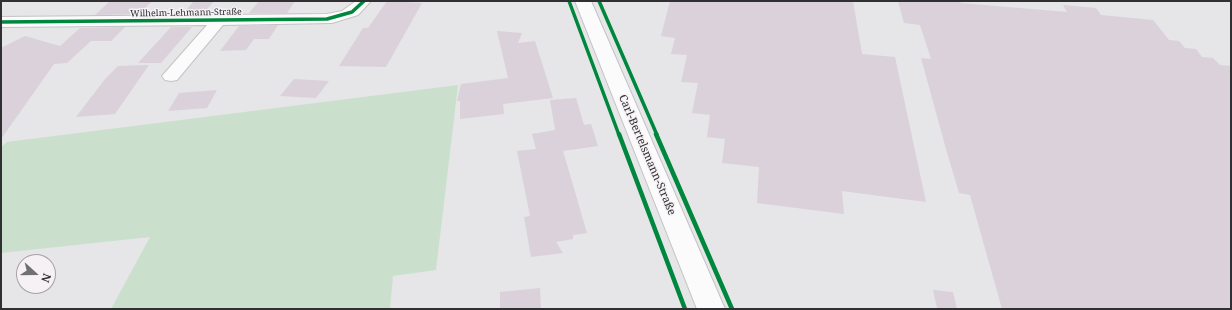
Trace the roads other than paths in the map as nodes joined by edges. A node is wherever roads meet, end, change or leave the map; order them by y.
1 (364, 1) edge
2 (583, 1) edge
3 (219, 20) junction
4 (1, 22) edge
5 (171, 76) dead end
6 (711, 309) edge

1 - 3 street, Wilhelm-Lehmann-Straße
2 - 6 main road, Carl-Bertelsmann-Straße
3 - 4 street, Wilhelm-Lehmann-Straße
3 - 5 street, Wilhelm-Lehmann-Straße

